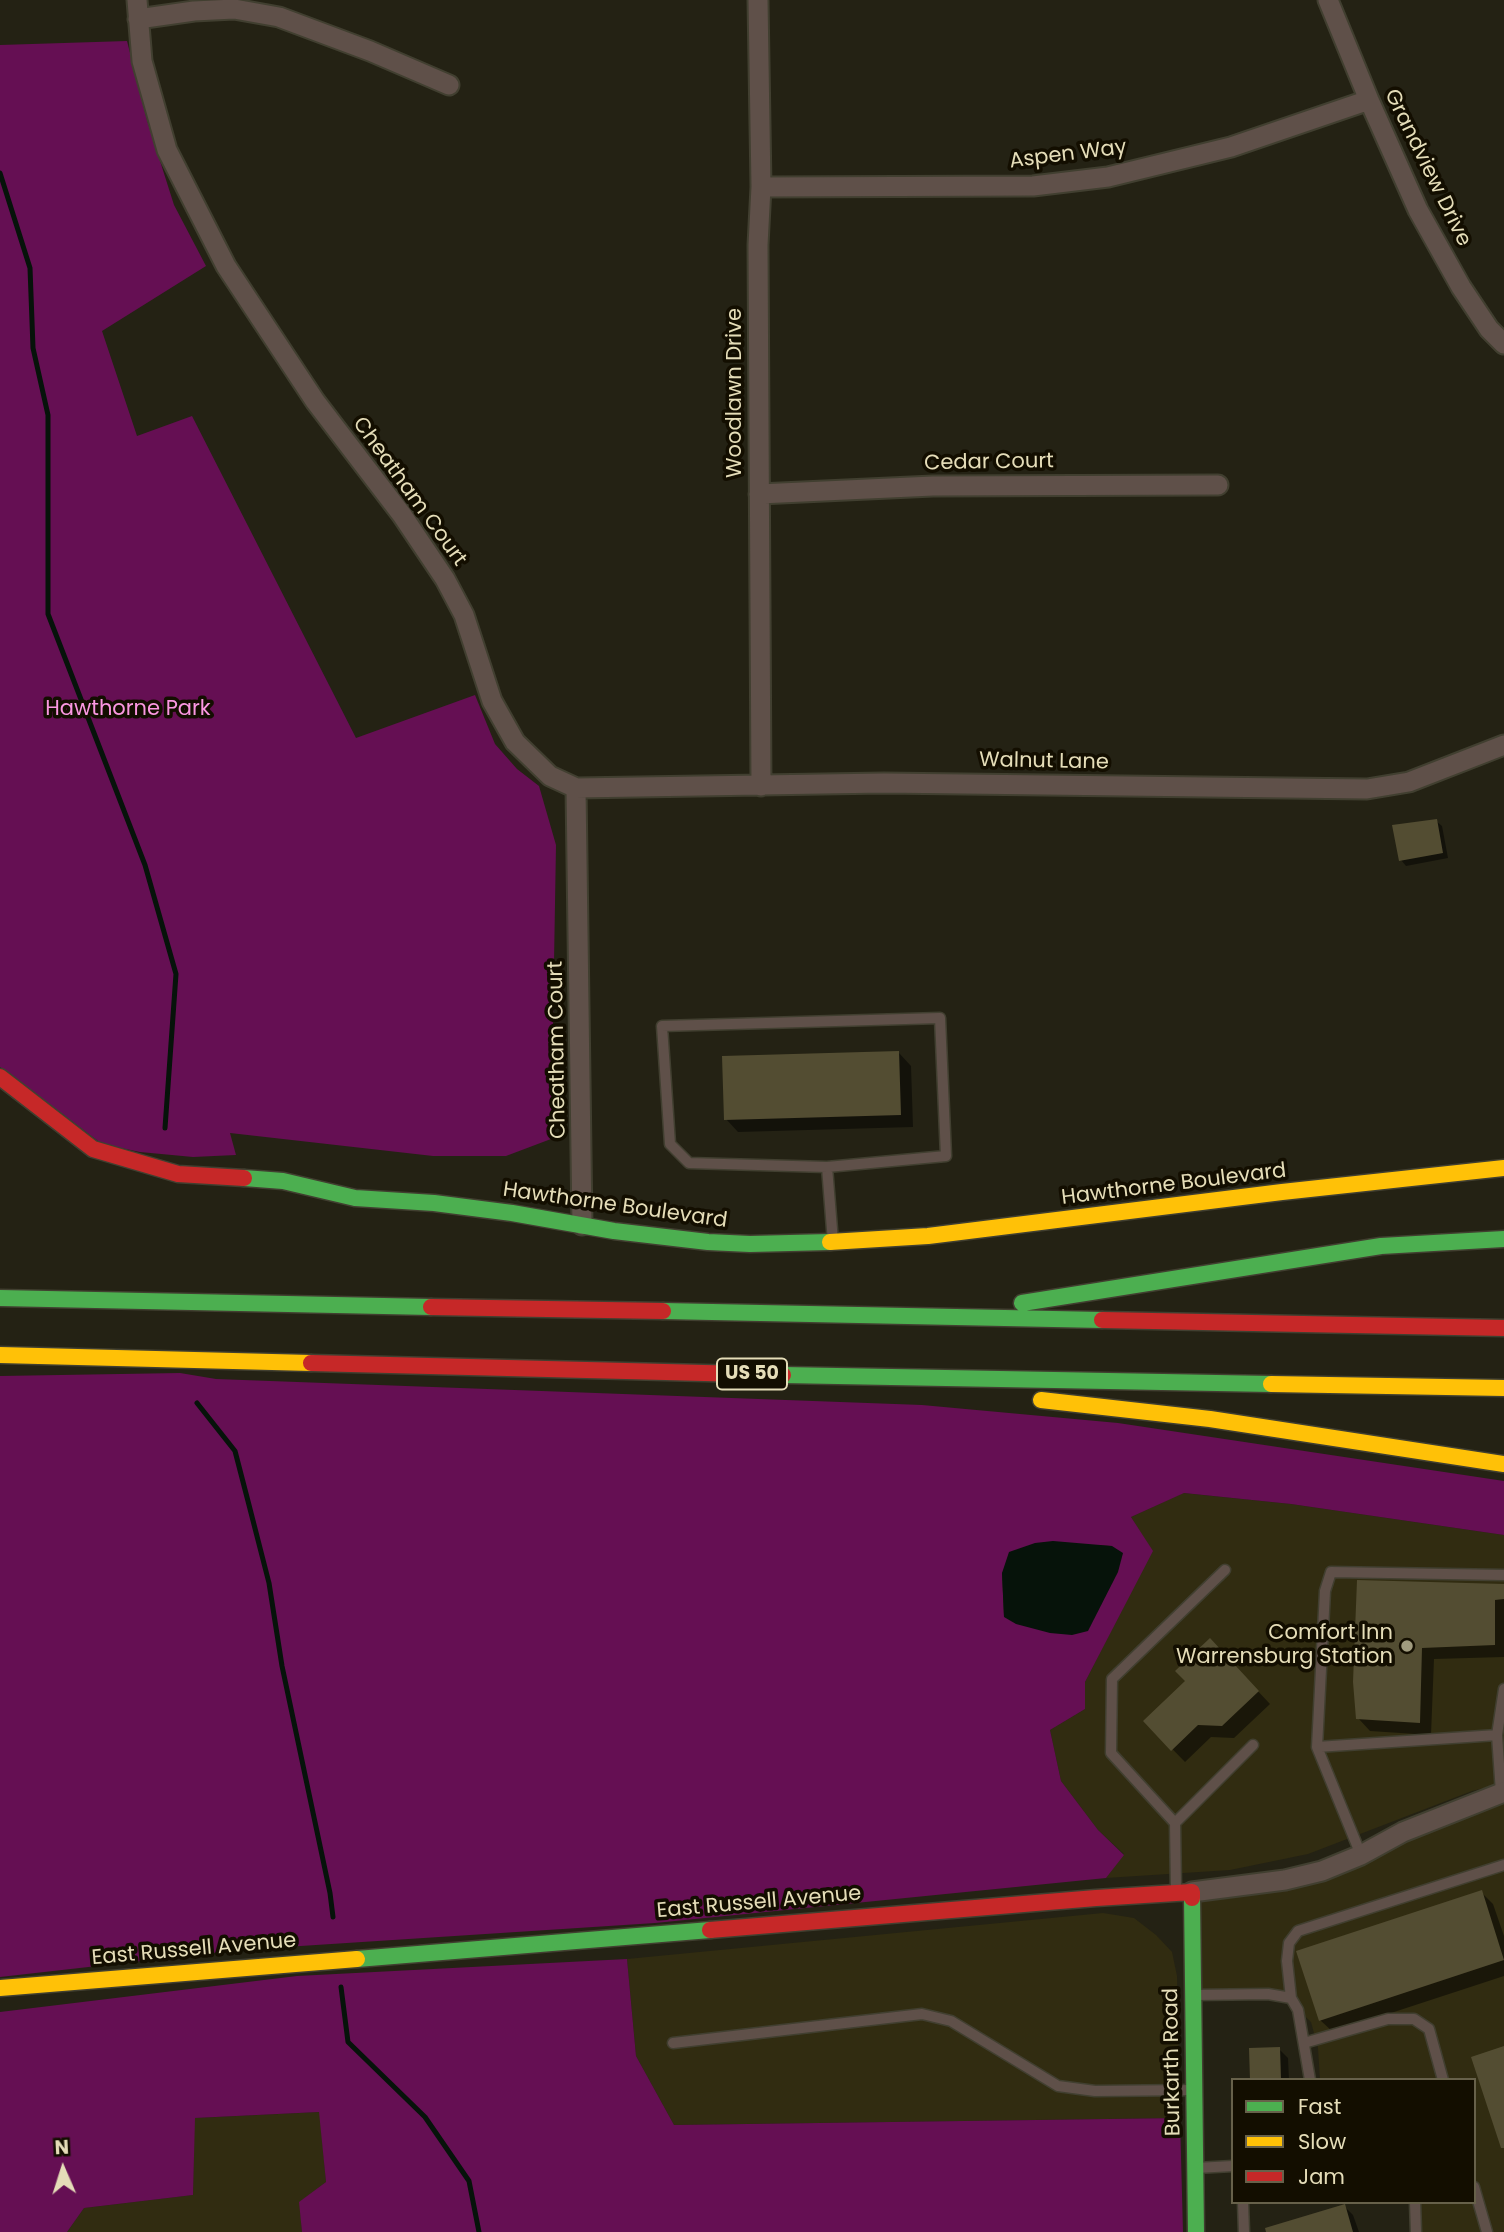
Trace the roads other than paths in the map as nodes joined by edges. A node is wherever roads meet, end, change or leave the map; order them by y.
1 (758, 0) edge
2 (1328, 0) edge
3 (138, 10) edge
4 (449, 85) dead end
5 (1369, 100) junction
6 (761, 187) junction
7 (1504, 344) edge
8 (1218, 485) dead end
9 (759, 494) junction
10 (1504, 745) edge
11 (761, 786) junction
12 (576, 788) junction
13 (0, 1077) edge
14 (827, 1167) junction
15 (1504, 1168) edge
16 (582, 1225) junction
17 (1504, 1239) edge
18 (833, 1242) junction
19 (0, 1298) edge
20 (944, 1317) junction
21 (1504, 1328) edge
22 (0, 1355) edge
23 (840, 1376) junction
24 (1504, 1388) edge
25 (1004, 1396) dead end
26 (1031, 1399) dead end
27 (1504, 1464) edge
28 (1225, 1570) dead end
29 (1504, 1575) edge
30 (1504, 1689) edge
31 (1497, 1735) junction
32 (1253, 1745) dead end
33 (1317, 1746) junction
34 (1503, 1792) edge
35 (1175, 1823) junction
36 (1361, 1855) junction
37 (1504, 1865) edge
38 (1184, 1893) junction
39 (0, 1988) edge
40 (1193, 1995) junction
41 (1291, 1998) junction
42 (673, 2043) dead end
43 (1304, 2043) junction
44 (1310, 2078) edge
45 (1442, 2078) edge
46 (1194, 2090) junction
47 (1231, 2166) edge
48 (1195, 2168) junction
49 (1476, 2194) edge
50 (1243, 2204) edge
51 (1415, 2204) edge
52 (1196, 2232) edge
53 (1244, 2232) edge
54 (1416, 2232) edge
55 (1487, 2232) edge

1 - 6 street, Woodlawn Drive
2 - 5 street, Grandview Drive
3 - 4 street
3 - 12 street, Cheatham Court
5 - 6 street, Aspen Way
5 - 7 street, Grandview Drive
6 - 9 street, Woodlawn Drive
8 - 9 street, Cedar Court
9 - 11 street, Woodlawn Drive
10 - 11 street, Walnut Lane
11 - 12 street, Walnut Lane
12 - 16 street, Cheatham Court
13 - 16 main road, Hawthorne Boulevard
14 - 14 lane
14 - 18 lane
15 - 18 main road, Hawthorne Boulevard
16 - 18 main road, Hawthorne Boulevard
17 - 20 main road
19 - 20 main road
20 - 21 main road
22 - 23 main road, US 50
23 - 24 main road, US 50
23 - 25 main road
26 - 27 main road
28 - 35 lane
29 - 33 lane
30 - 31 lane
31 - 33 lane
31 - 34 lane
32 - 35 lane
33 - 36 lane
34 - 36 street, East Russell Avenue
35 - 38 lane
36 - 38 street, East Russell Avenue
37 - 41 lane
38 - 39 main road, East Russell Avenue
38 - 40 main road, Burkarth Road
40 - 41 lane
40 - 46 main road, Burkarth Road
41 - 43 lane
42 - 46 lane
43 - 44 lane
43 - 45 lane
46 - 48 main road, Burkarth Road
47 - 48 lane
48 - 52 main road, Burkarth Road
49 - 55 lane
50 - 53 lane
51 - 54 lane

